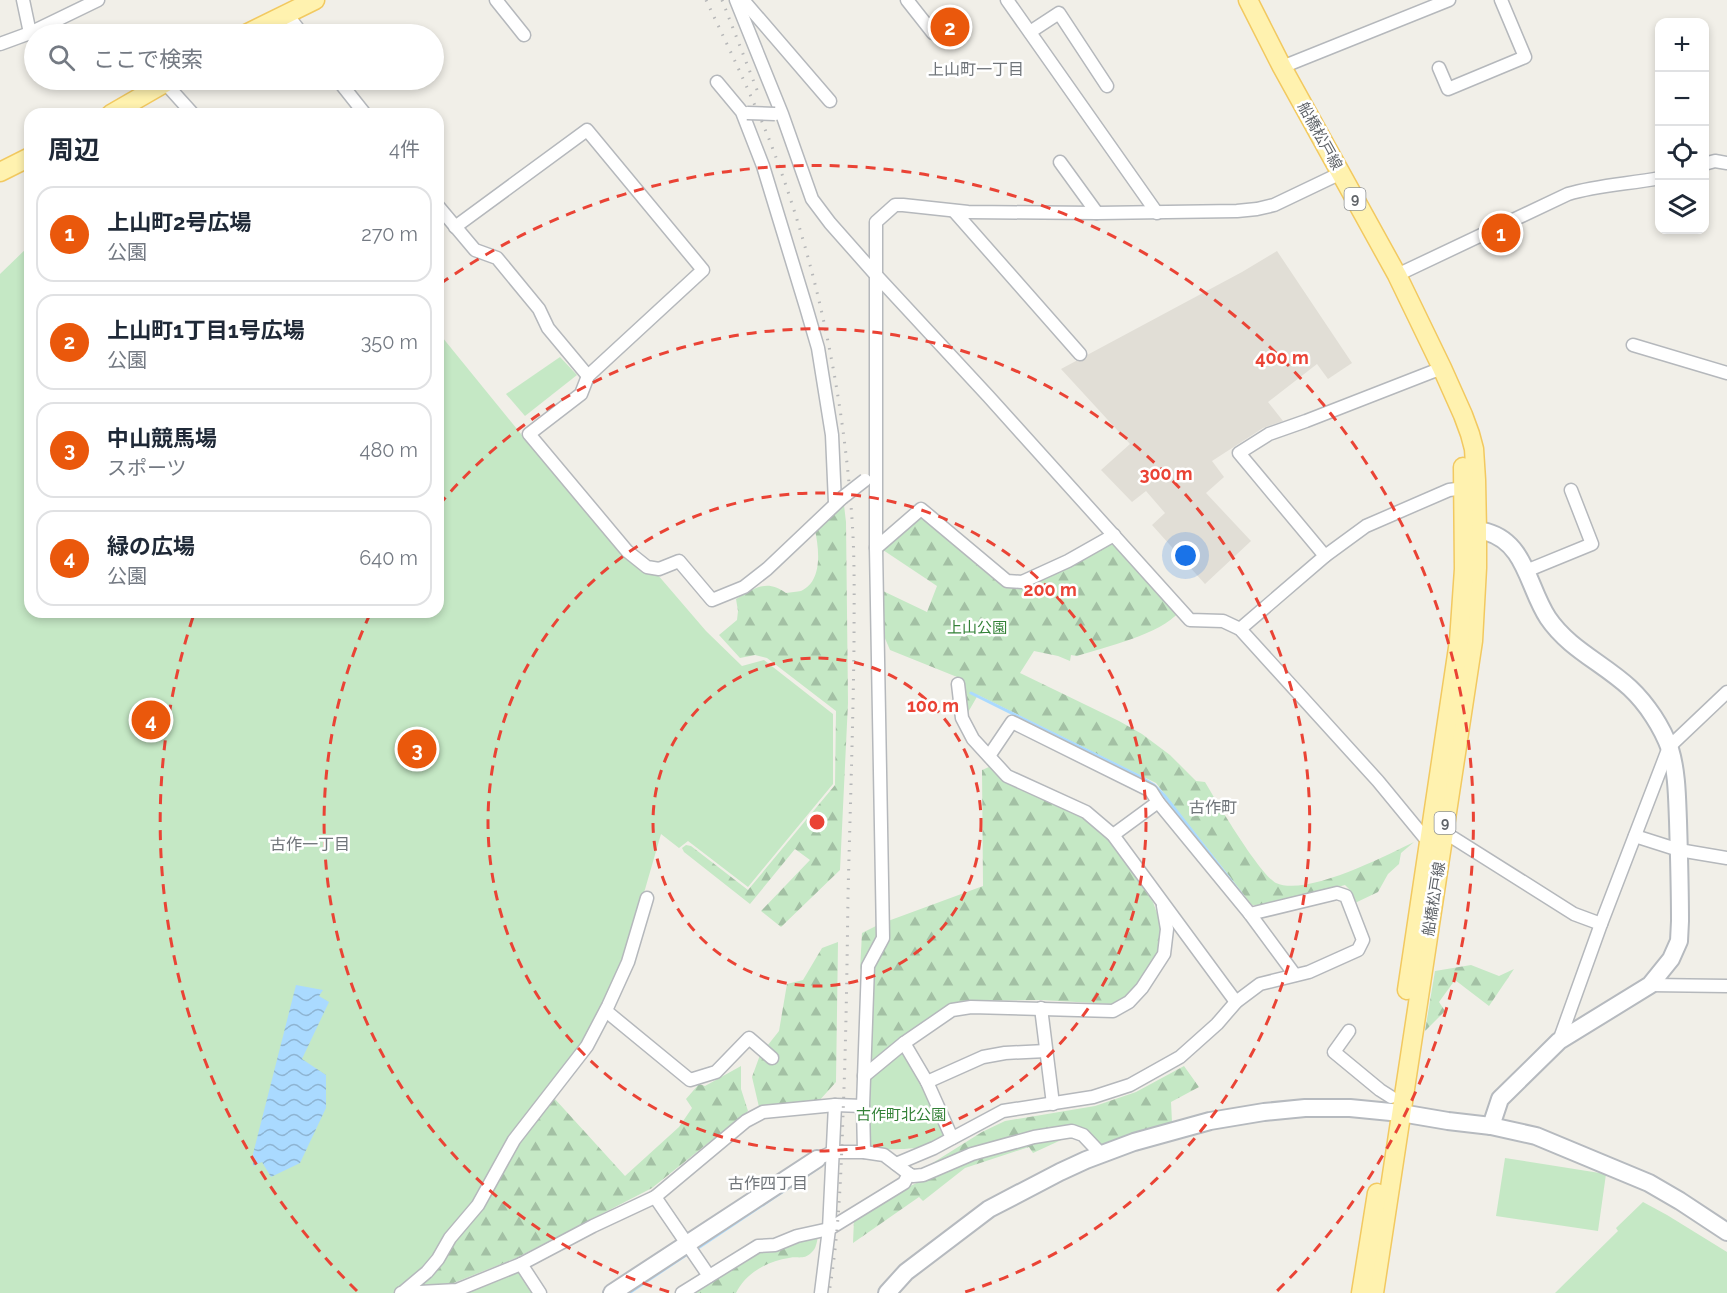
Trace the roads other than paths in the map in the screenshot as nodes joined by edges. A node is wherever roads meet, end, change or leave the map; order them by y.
1 (22, 0) edge
2 (98, 0) edge
3 (315, 0) edge
4 (496, 0) edge
5 (736, 0) edge
6 (743, 0) edge
7 (907, 0) edge
8 (1007, 0) edge
9 (1248, 0) edge
10 (1449, 0) edge
11 (1501, 0) edge
12 (286, 14) junction
13 (28, 24) edge
14 (49, 24) edge
15 (266, 24) edge
16 (294, 24) edge
17 (1029, 32) junction
18 (933, 33) dead end
19 (24, 35) edge
20 (525, 35) dead end
21 (0, 44) edge
22 (1282, 67) junction
23 (1439, 68) dead end
24 (717, 82) dead end
25 (1107, 86) dead end
26 (152, 90) edge
27 (175, 90) edge
28 (346, 90) edge
29 (830, 101) dead end
30 (121, 108) edge
31 (188, 108) edge
32 (360, 108) edge
33 (745, 112) junction
34 (778, 114) junction
35 (24, 160) edge
36 (1060, 162) dead end
37 (1709, 163) edge
38 (1727, 164) edge
39 (0, 172) edge
40 (1341, 173) junction
41 (1655, 179) edge
42 (954, 211) junction
43 (444, 213) edge
44 (1097, 213) junction
45 (1157, 213) junction
46 (455, 227) junction
47 (876, 275) junction
48 (1397, 275) junction
49 (1633, 345) dead end
50 (1080, 354) dead end
51 (1442, 368) junction
52 (1727, 373) edge
53 (588, 376) junction
54 (1456, 400) junction
55 (876, 471) junction
56 (1464, 488) junction
57 (1571, 490) dead end
58 (838, 500) junction
59 (1471, 530) junction
60 (1114, 535) junction
61 (876, 548) junction
62 (1325, 556) junction
63 (1526, 571) junction
64 (1240, 629) junction
65 (958, 684) dead end
66 (1727, 692) edge
67 (1669, 747) junction
68 (989, 756) junction
69 (1158, 802) junction
70 (1444, 832) junction
71 (1113, 835) junction
72 (1635, 836) junction
73 (1429, 843) junction
74 (1679, 849) junction
75 (1727, 858) edge
76 (647, 898) dead end
77 (1162, 901) junction
78 (1250, 914) junction
79 (1601, 924) junction
80 (1295, 975) junction
81 (1650, 985) junction
82 (1727, 986) edge
83 (1236, 1002) junction
84 (1041, 1008) junction
85 (606, 1011) junction
86 (1349, 1031) dead end
87 (1559, 1041) junction
88 (904, 1043) junction
89 (1046, 1052) junction
90 (772, 1058) dead end
91 (864, 1076) junction
92 (927, 1082) junction
93 (1053, 1104) junction
94 (835, 1105) junction
95 (863, 1106) junction
96 (1394, 1108) junction
97 (1491, 1126) junction
98 (952, 1138) junction
99 (864, 1152) junction
100 (1101, 1154) junction
101 (825, 1155) junction
102 (896, 1164) junction
103 (909, 1174) junction
104 (655, 1197) junction
105 (830, 1229) junction
106 (1727, 1232) edge
107 (687, 1243) junction
108 (521, 1264) junction
109 (709, 1276) junction
110 (452, 1292) edge
111 (401, 1293) edge
112 (540, 1293) edge
113 (612, 1293) edge
114 (682, 1293) edge
115 (821, 1293) edge
116 (887, 1293) edge
117 (1361, 1293) edge
118 (1374, 1293) edge

1 - 13 street
2 - 14 street
3 - 12 main road
4 - 20 street
5 - 34 street
6 - 29 street
7 - 18 street
8 - 17 street
9 - 22 main road, 船橋松戸線 / 9
10 - 22 street
11 - 23 street
12 - 15 main road
12 - 16 street
17 - 25 street
17 - 45 street
19 - 21 street
22 - 40 main road, 船橋松戸線 / 9
24 - 33 street
26 - 30 main road
27 - 31 street
28 - 32 street
33 - 34 street, bridge
33 - 58 street
34 - 47 street
35 - 39 main road
36 - 44 street
37 - 38 street
40 - 45 street
40 - 48 main road, 船橋松戸線 / 9
41 - 48 street
42 - 44 street
42 - 47 street
42 - 50 street
43 - 46 street
44 - 45 street
46 - 53 street
46 - 53 street
47 - 55 street
47 - 60 street
48 - 51 main road, 船橋松戸線 / 9
49 - 52 street
51 - 54 main road, 船橋松戸線 / 9
51 - 62 street
53 - 58 street
54 - 56 main road, 船橋松戸線 / 9
54 - 59 main road, 船橋松戸線 / 9
55 - 58 street, bridge
55 - 61 street
56 - 59 main road, 船橋松戸線 / 9
56 - 62 street
57 - 63 street
59 - 63 street
59 - 70 main road, 船橋松戸線 / 9
59 - 73 main road, 船橋松戸線 / 9
60 - 61 street
60 - 64 street
61 - 91 street
62 - 64 street
63 - 67 street
64 - 73 street
65 - 68 street
66 - 67 street
67 - 72 street
67 - 74 street
68 - 69 street
68 - 71 street
69 - 71 street
69 - 78 street
70 - 79 street
70 - 96 main road, 船橋松戸線 / 9
71 - 77 street
72 - 74 street
72 - 79 street
73 - 96 main road, 船橋松戸線 / 9
74 - 75 street
74 - 81 street
76 - 85 street
77 - 83 street
77 - 84 street
78 - 80 street
78 - 80 street
79 - 87 street
80 - 83 street
81 - 82 street
81 - 87 street
83 - 93 street
84 - 88 street
84 - 89 street
85 - 90 street
85 - 111 street
86 - 96 street
87 - 97 street
88 - 91 street
88 - 92 street
89 - 92 street
89 - 93 street
91 - 95 street
92 - 98 street
93 - 98 street
94 - 95 street
94 - 101 street
94 - 104 street
95 - 99 street
96 - 97 street
96 - 100 street
96 - 117 main road, 船橋松戸線 / 9
96 - 118 main road, 船橋松戸線 / 9
97 - 106 street
98 - 102 street
99 - 101 street
99 - 102 street
100 - 103 street
100 - 116 street
101 - 105 street
101 - 107 street
102 - 103 street
103 - 105 street
104 - 107 street
104 - 108 street
105 - 109 street
105 - 115 street
107 - 109 street
107 - 113 street
108 - 110 street
108 - 112 street
109 - 114 street
110 - 111 street

